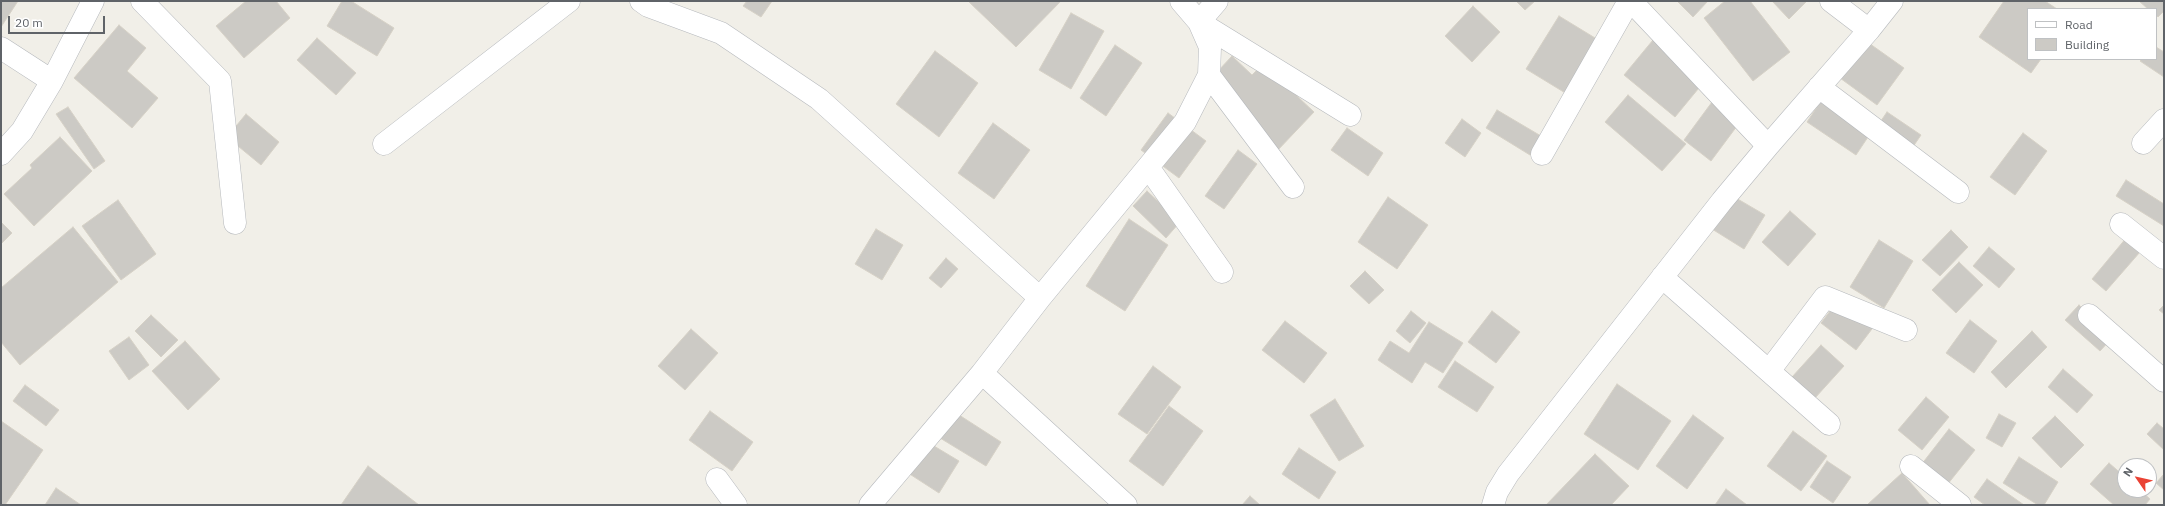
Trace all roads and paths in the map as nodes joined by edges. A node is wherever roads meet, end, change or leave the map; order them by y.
1 (93, 1) edge
2 (142, 1) edge
3 (569, 1) edge
4 (640, 1) edge
5 (1181, 1) edge
6 (1217, 1) edge
7 (1630, 1) edge
8 (1831, 1) edge
9 (1892, 1) edge
10 (1199, 22) junction
11 (1869, 30) junction
12 (1, 48) edge
13 (1209, 74) junction
14 (52, 81) junction
15 (1819, 87) junction
16 (1350, 115) dead end
17 (2164, 120) edge
18 (2142, 143) dead end
19 (384, 144) dead end
20 (1768, 146) junction
21 (1, 154) edge
22 (1542, 154) dead end
23 (1148, 167) junction
24 (1293, 187) dead end
25 (1958, 192) dead end
26 (235, 223) dead end
27 (2121, 224) dead end
28 (2164, 258) edge
29 (1222, 272) dead end
30 (1662, 277) junction
31 (1040, 298) junction
32 (2089, 315) dead end
33 (1906, 330) dead end
34 (1768, 371) junction
35 (982, 373) junction
36 (2164, 381) edge
37 (1829, 424) dead end
38 (1911, 466) dead end
39 (717, 479) dead end
40 (736, 505) edge
41 (870, 505) edge
42 (1126, 505) edge
43 (1493, 505) edge
44 (1960, 505) edge

1 - 14 street
2 - 26 street
3 - 19 street
4 - 31 street
5 - 10 street
6 - 10 street
7 - 20 street
7 - 22 street
8 - 11 street
9 - 11 street
10 - 13 street
10 - 16 street
11 - 15 street
12 - 14 street
13 - 23 street
13 - 24 street
14 - 21 street
15 - 20 street
15 - 25 street
17 - 18 street
20 - 30 street
23 - 29 street
23 - 31 street
27 - 28 street
30 - 34 street
30 - 43 street
31 - 35 street
32 - 36 street
33 - 34 street
34 - 37 street
35 - 41 street
35 - 42 street
38 - 44 street
39 - 40 street

